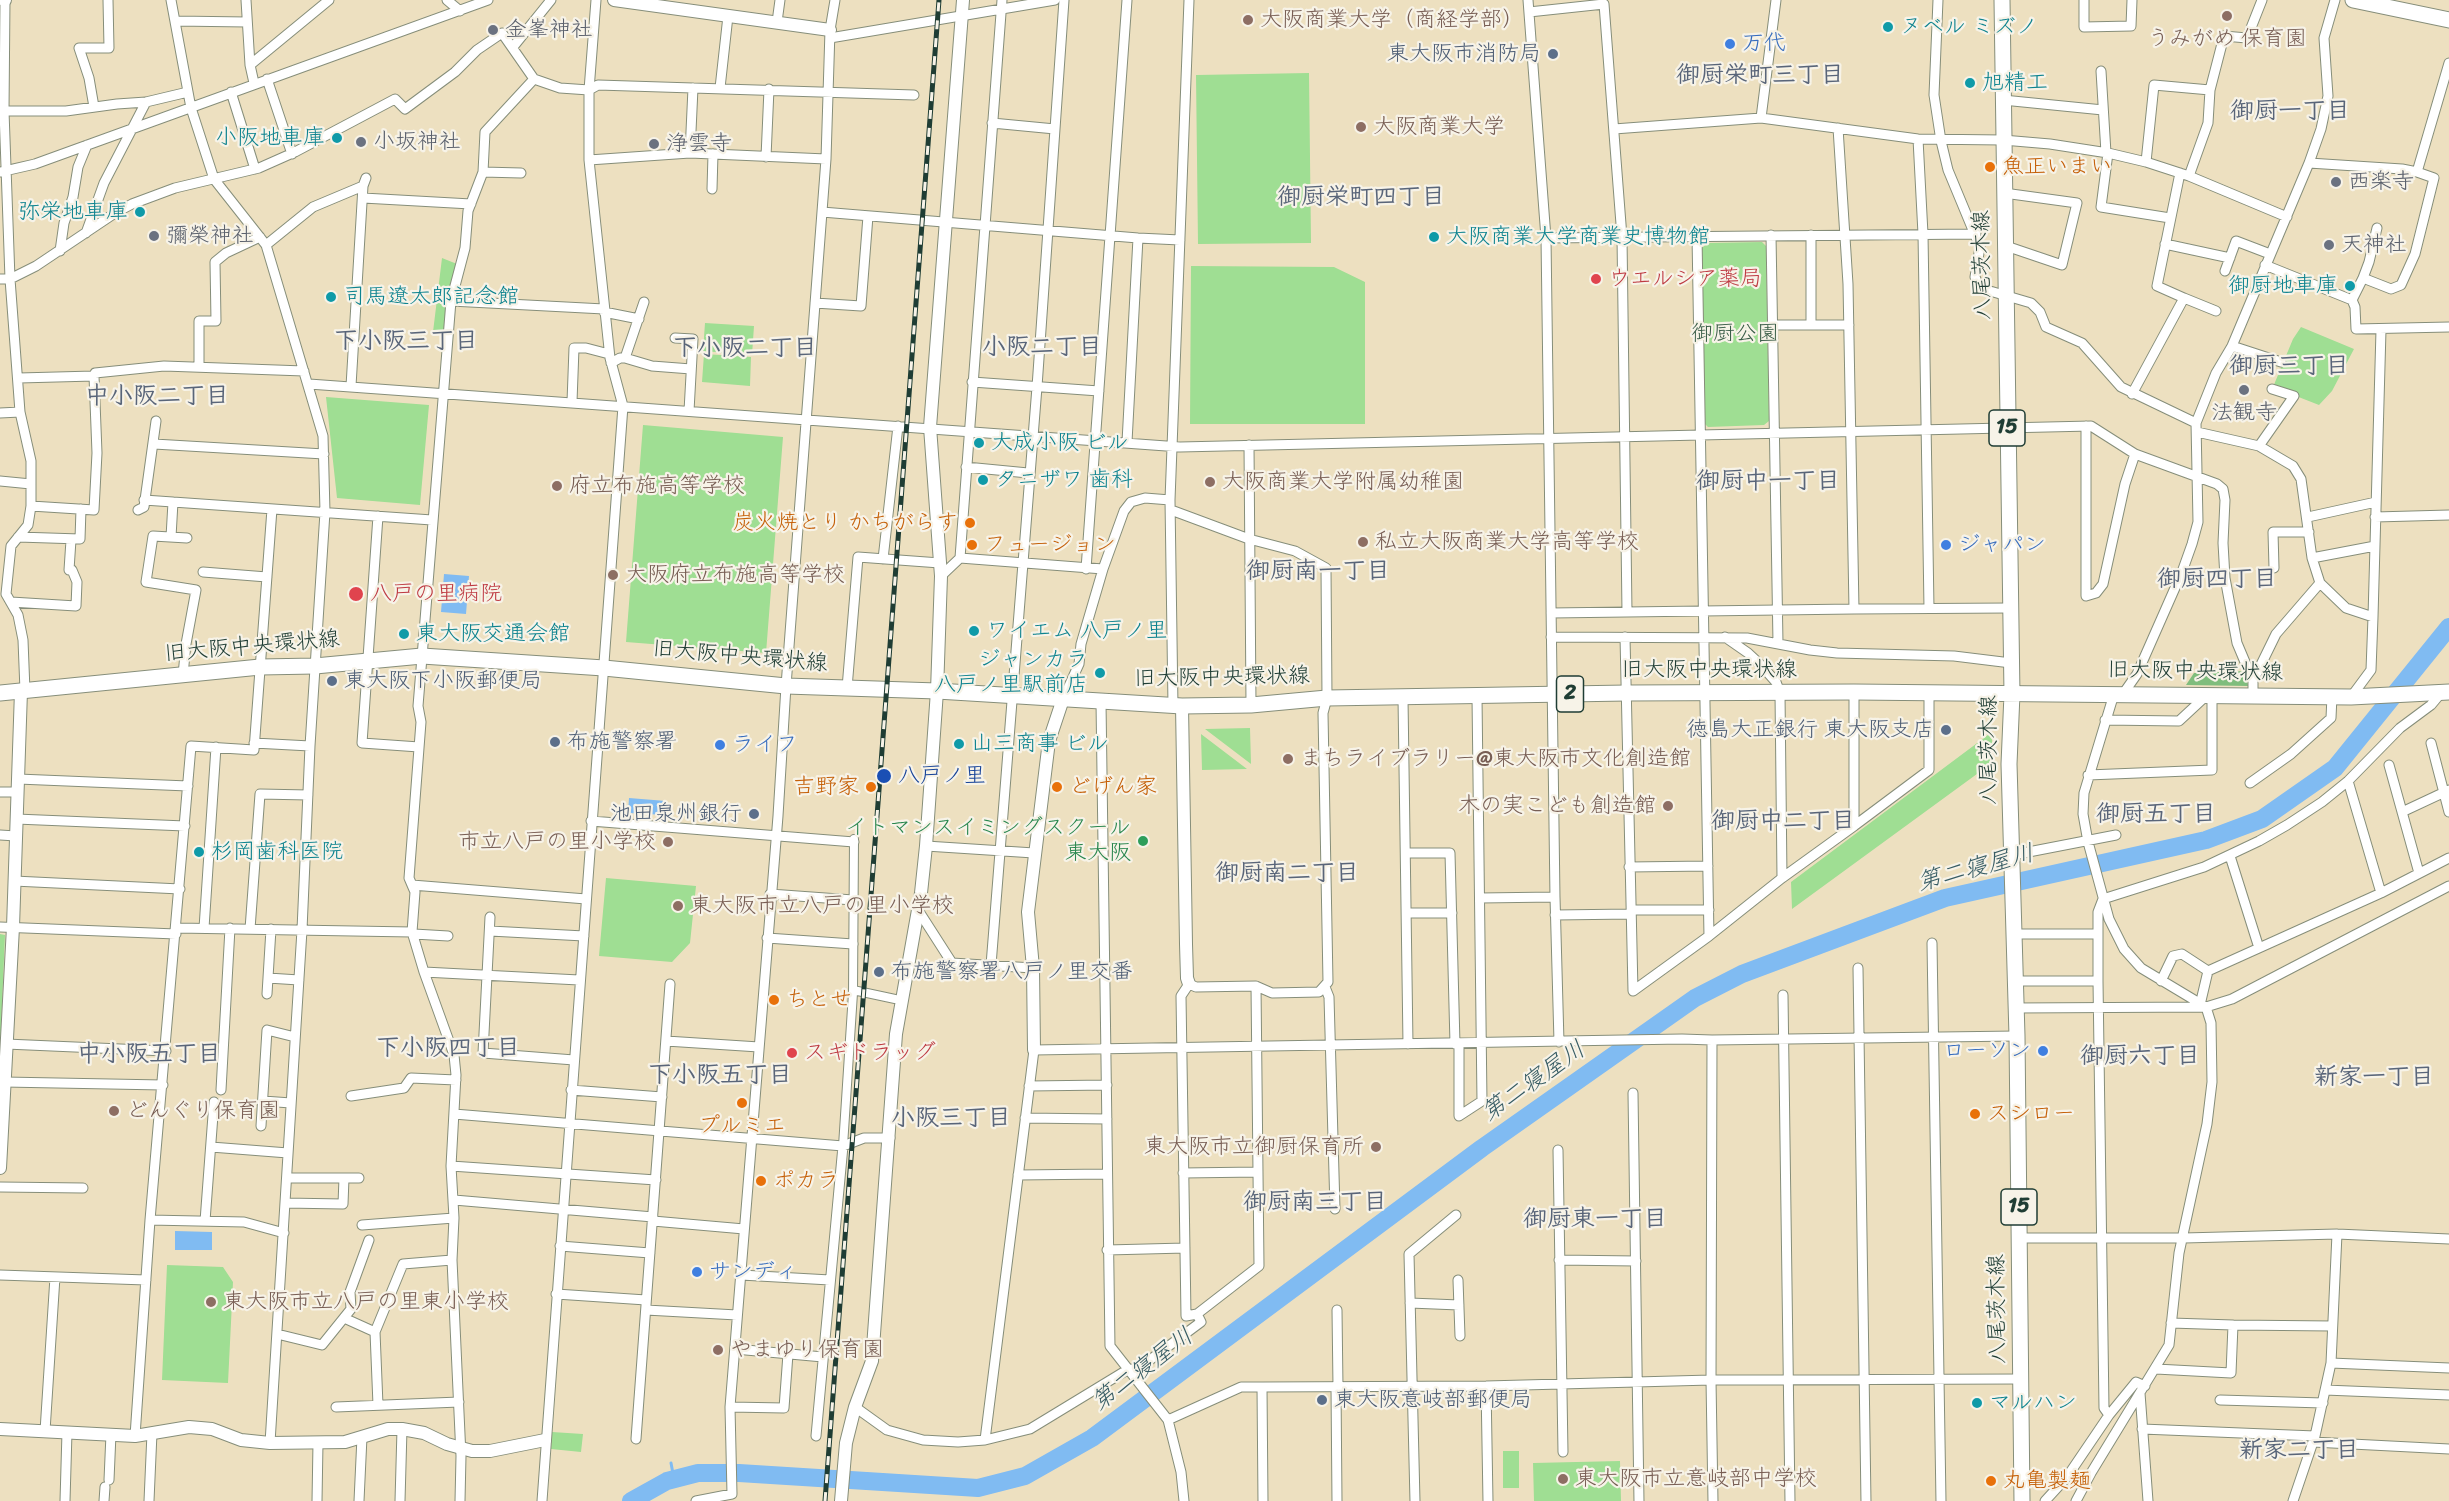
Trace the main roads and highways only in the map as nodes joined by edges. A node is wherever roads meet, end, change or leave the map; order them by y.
1 (2002, 0) edge
2 (2353, 0) edge
3 (2408, 6) edge
4 (2449, 20) edge
5 (2445, 692) edge
6 (0, 693) edge
7 (2012, 694) junction
8 (2022, 1501) edge

1 - 7 main road, 八尾茨木線 / 15
2 - 3 main road
3 - 4 main road
5 - 7 main road, 旧大阪中央環状線 / 2
6 - 7 main road, 旧大阪中央環状線 / 2
7 - 8 main road, 八尾茨木線 / 15

